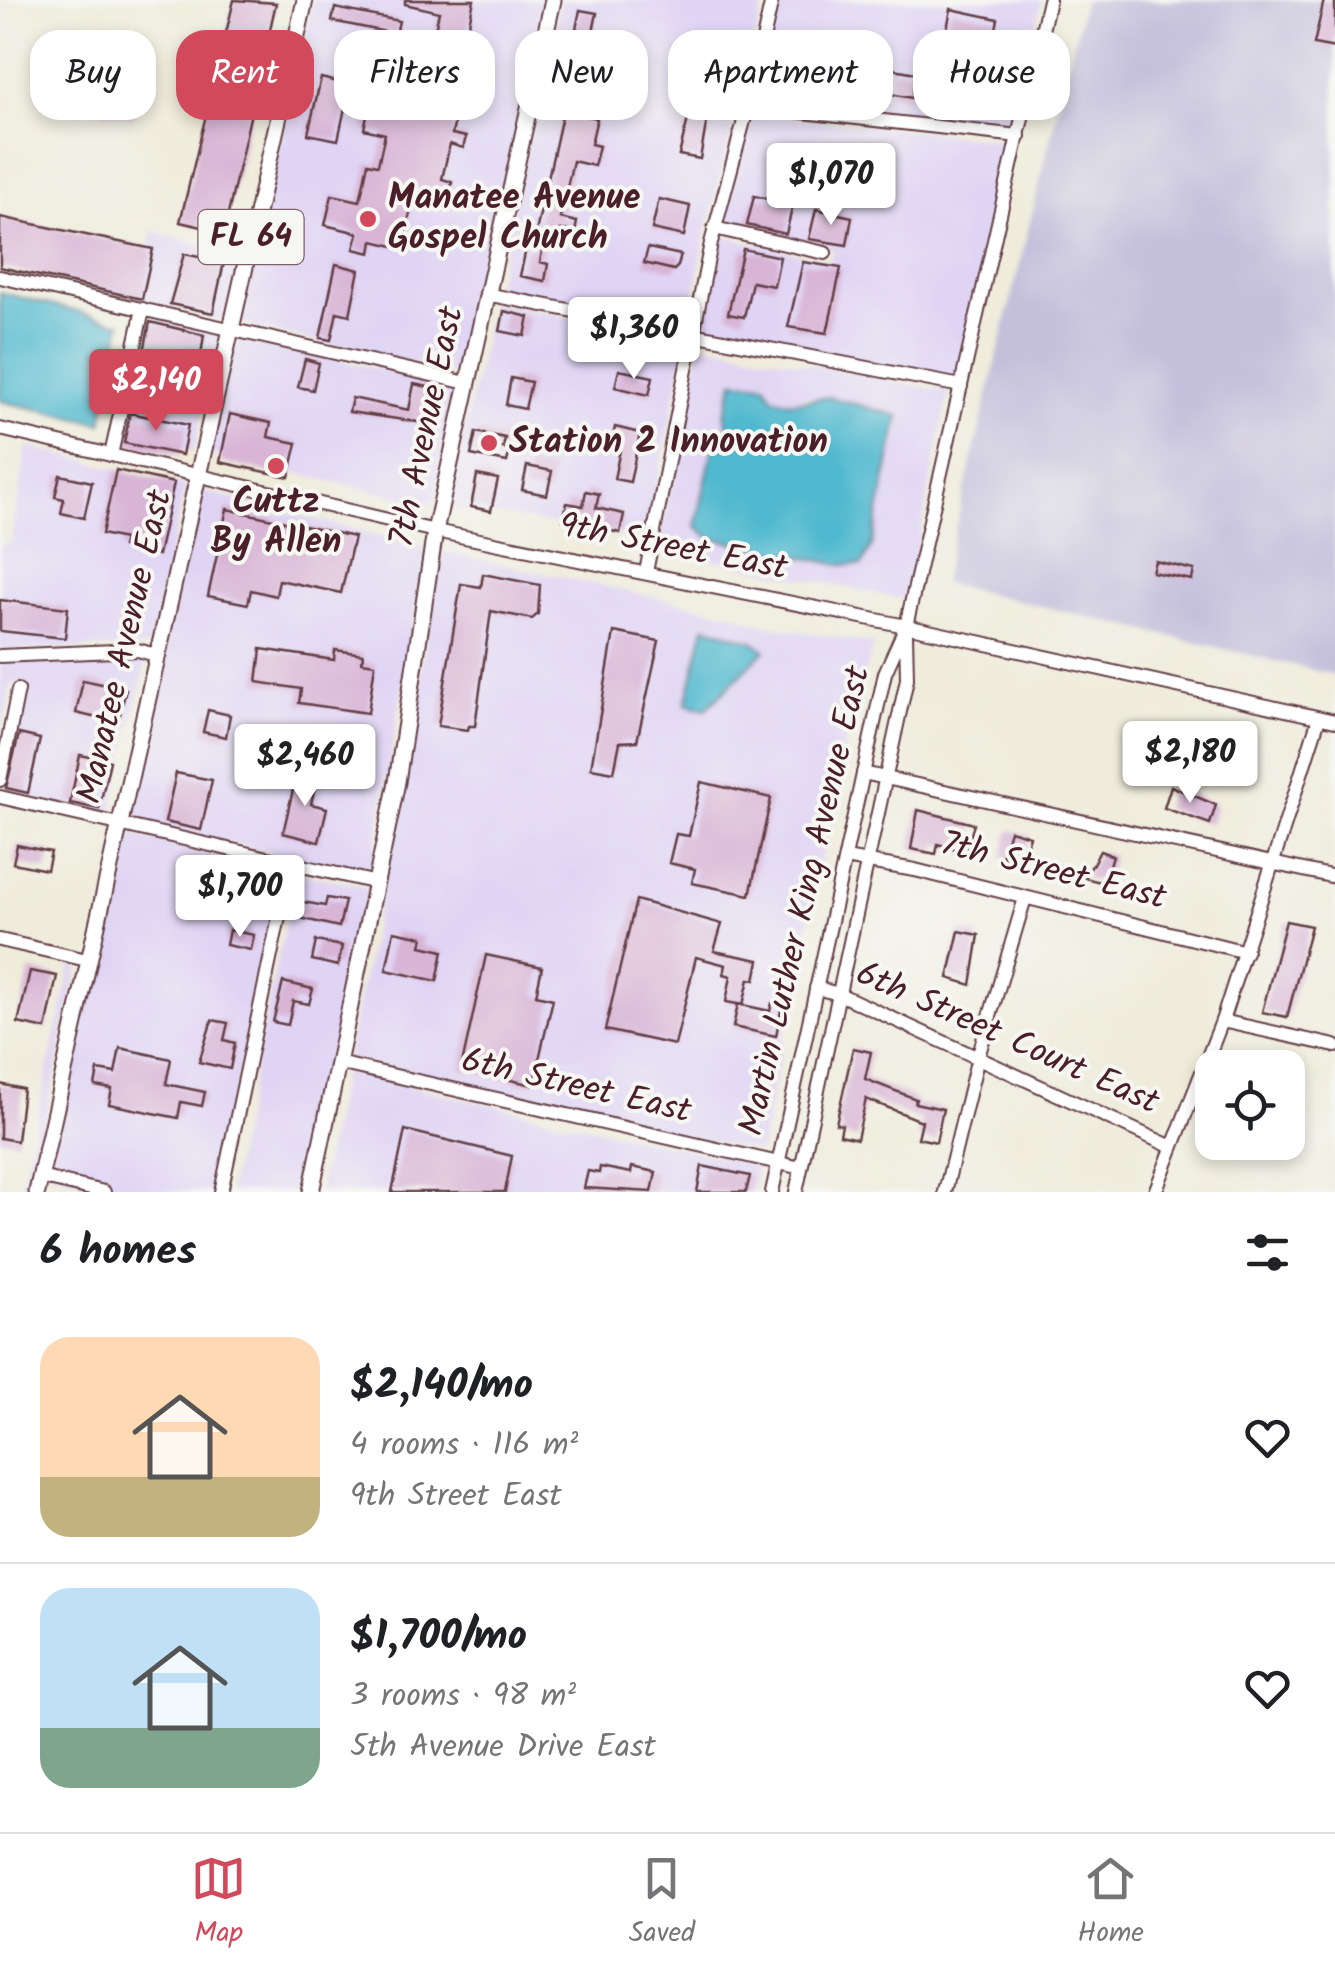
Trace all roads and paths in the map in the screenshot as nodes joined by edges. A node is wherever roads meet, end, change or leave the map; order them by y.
1 (305, 0) edge
2 (553, 0) edge
3 (772, 0) edge
4 (1049, 0) edge
5 (765, 30) edge
6 (744, 120) edge
7 (874, 120) edge
8 (1018, 136) junction
9 (714, 228) junction
10 (825, 253) dead end
11 (0, 277) edge
12 (486, 294) junction
13 (143, 309) junction
14 (230, 329) junction
15 (696, 335) junction
16 (467, 383) junction
17 (962, 386) junction
18 (0, 429) edge
19 (110, 454) junction
20 (196, 474) junction
21 (435, 531) junction
22 (646, 572) junction
23 (906, 626) junction
24 (155, 655) junction
25 (0, 656) edge
26 (18, 690) dead end
27 (1319, 718) junction
28 (1335, 722) edge
29 (863, 774) junction
30 (885, 778) junction
31 (0, 780) edge
32 (0, 797) edge
33 (117, 824) junction
34 (845, 858) junction
35 (867, 863) junction
36 (1274, 863) junction
37 (290, 865) junction
38 (1335, 877) edge
39 (377, 882) junction
40 (1025, 898) junction
41 (0, 940) edge
42 (1246, 952) junction
43 (87, 960) junction
44 (816, 988) junction
45 (838, 994) junction
46 (1222, 1021) junction
47 (1335, 1046) edge
48 (978, 1057) junction
49 (338, 1063) junction
50 (1172, 1148) junction
51 (778, 1164) junction
52 (801, 1168) junction
53 (38, 1184) edge
54 (104, 1192) edge
55 (221, 1192) edge
56 (311, 1192) edge
57 (772, 1192) edge
58 (796, 1192) edge
59 (945, 1192) edge
60 (1155, 1192) edge

1 - 14 main road, Manatee Avenue East / FL 64
2 - 12 main road, 7th Avenue East
3 - 5 street
4 - 8 street, Martin Luther King Avenue East
6 - 9 street
7 - 8 street
8 - 17 street, Martin Luther King Avenue East
9 - 10 street
9 - 15 street
11 - 13 street
12 - 15 street
12 - 16 main road, 7th Avenue East
13 - 14 street
13 - 19 street
14 - 16 street
14 - 20 main road, Manatee Avenue East / FL 64
15 - 17 street
15 - 22 street
16 - 21 main road, 7th Avenue East
17 - 23 street, Martin Luther King Avenue East
18 - 19 street, 9th Street East
19 - 20 street, 9th Street East
20 - 21 street, 9th Street East
20 - 24 main road, Manatee Avenue East / FL 64
21 - 22 street, 9th Street East
21 - 39 main road, 7th Avenue East
22 - 23 street, 9th Street East
23 - 27 street, 9th Street East
23 - 29 street, Martin Luther King Avenue East
23 - 30 street, Martin Luther King Avenue East
24 - 25 street
24 - 33 main road, Manatee Avenue East / FL 64
26 - 31 street
27 - 28 street, 9th Street East
27 - 36 street
29 - 30 street
29 - 34 street, Martin Luther King Avenue East
30 - 35 street, Martin Luther King Avenue East
30 - 36 street
32 - 33 street
33 - 37 street
33 - 43 main road, Manatee Avenue East / FL 64
34 - 35 street, 7th Street East
34 - 44 street, Martin Luther King Avenue East
35 - 40 street, 7th Street East
35 - 45 street, Martin Luther King Avenue East
36 - 38 street
36 - 42 street
37 - 39 street
37 - 55 street
39 - 49 main road, 7th Avenue East
40 - 42 street, 7th Street East
40 - 48 street
41 - 43 street
42 - 46 street
43 - 53 main road, Manatee Avenue East / FL 64
44 - 45 street, 6th Street Court East
44 - 51 street, Martin Luther King Avenue East
45 - 48 street, 6th Street Court East
45 - 52 street, Martin Luther King Avenue East
46 - 47 street
46 - 50 street
48 - 50 street, 6th Street Court East
48 - 59 street
49 - 51 street, 6th Street East
49 - 56 main road, 7th Avenue East
50 - 60 street
51 - 52 street, 6th Street East
51 - 57 street, Martin Luther King Avenue East
52 - 58 street, Martin Luther King Avenue East
53 - 54 street

